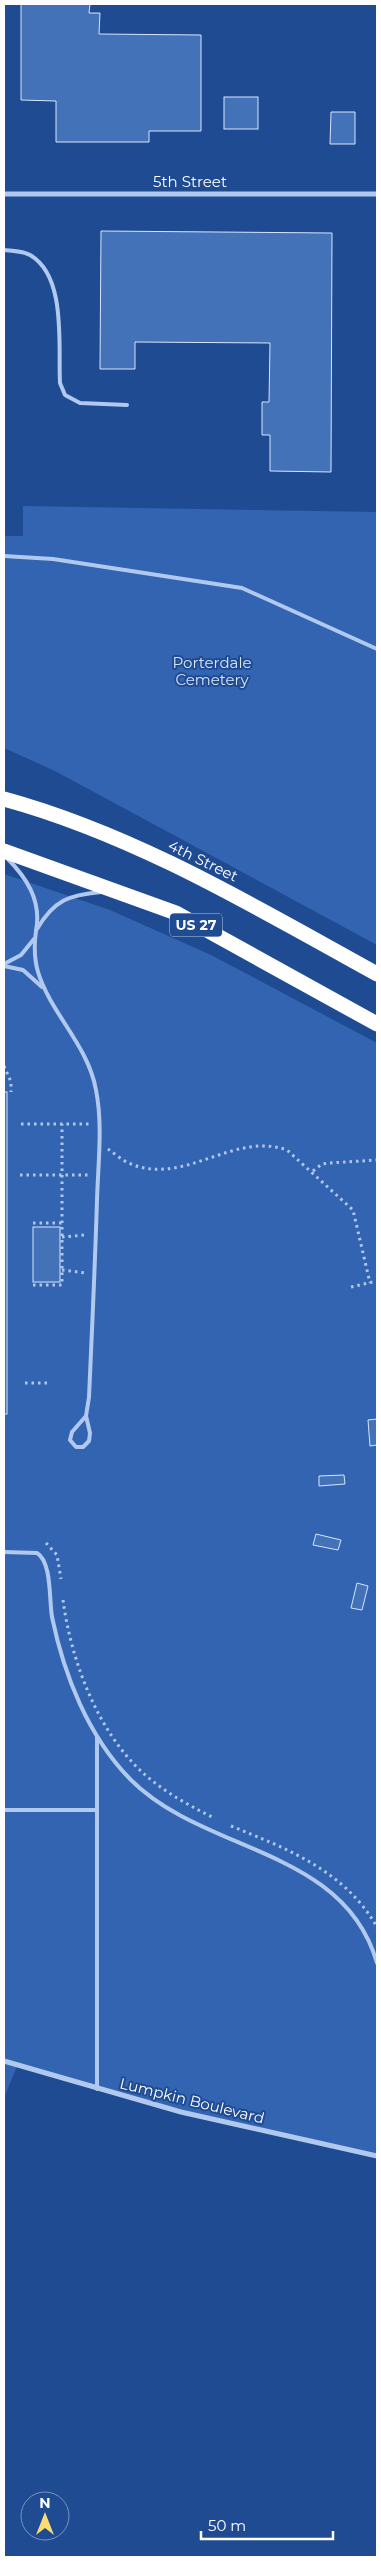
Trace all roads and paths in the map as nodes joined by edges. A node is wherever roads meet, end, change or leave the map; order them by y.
1 (4, 194) edge
2 (377, 194) edge
3 (4, 250) edge
4 (127, 404) dead end
5 (4, 556) edge
6 (377, 649) edge
7 (4, 799) edge
8 (4, 851) edge
9 (4, 856) edge
10 (118, 892) junction
11 (36, 930) junction
12 (34, 939) junction
13 (4, 965) edge
14 (377, 974) edge
15 (45, 990) junction
16 (377, 1024) edge
17 (4, 1066) edge
18 (11, 1092) dead end
19 (21, 1124) dead end
20 (62, 1124) junction
21 (98, 1124) junction
22 (99, 1146) junction
23 (377, 1160) edge
24 (313, 1171) junction
25 (20, 1175) dead end
26 (62, 1175) junction
27 (98, 1175) junction
28 (34, 1223) dead end
29 (62, 1223) junction
30 (96, 1234) junction
31 (62, 1237) junction
32 (62, 1270) junction
33 (94, 1274) junction
34 (377, 1281) edge
35 (370, 1283) junction
36 (33, 1285) dead end
37 (351, 1287) dead end
38 (25, 1383) dead end
39 (50, 1383) dead end
40 (86, 1416) junction
41 (46, 1543) dead end
42 (4, 1552) edge
43 (61, 1581) dead end
44 (62, 1597) dead end
45 (97, 1737) junction
46 (4, 1810) edge
47 (97, 1810) junction
48 (220, 1821) dead end
49 (227, 1824) dead end
50 (377, 1927) edge
51 (377, 1963) edge
52 (4, 2061) edge
53 (97, 2090) junction
54 (377, 2156) edge

1 - 2 street, 5th Street
3 - 4 lane
5 - 6 lane
7 - 14 highway, 4th Street / US 27
8 - 10 highway, US 27
9 - 11 lane
10 - 11 lane
10 - 16 highway, US 27
11 - 12 lane
12 - 13 lane
12 - 15 lane
13 - 15 lane
15 - 21 lane
17 - 18 path
19 - 20 path
20 - 21 path
20 - 26 path
21 - 22 lane
22 - 24 path
22 - 27 lane
23 - 24 path
24 - 35 path
25 - 26 path
26 - 27 path
26 - 29 path
27 - 30 lane
28 - 29 path
29 - 31 path
30 - 31 path
30 - 33 lane
31 - 32 path
32 - 33 path
32 - 36 path
33 - 40 lane
34 - 35 path
35 - 37 path
38 - 39 path
40 - 40 lane
41 - 43 path
42 - 45 lane
44 - 48 path
45 - 47 lane
45 - 51 lane
46 - 47 lane
47 - 53 lane
49 - 50 path
52 - 53 street, Lumpkin Boulevard
53 - 54 street, Lumpkin Boulevard

